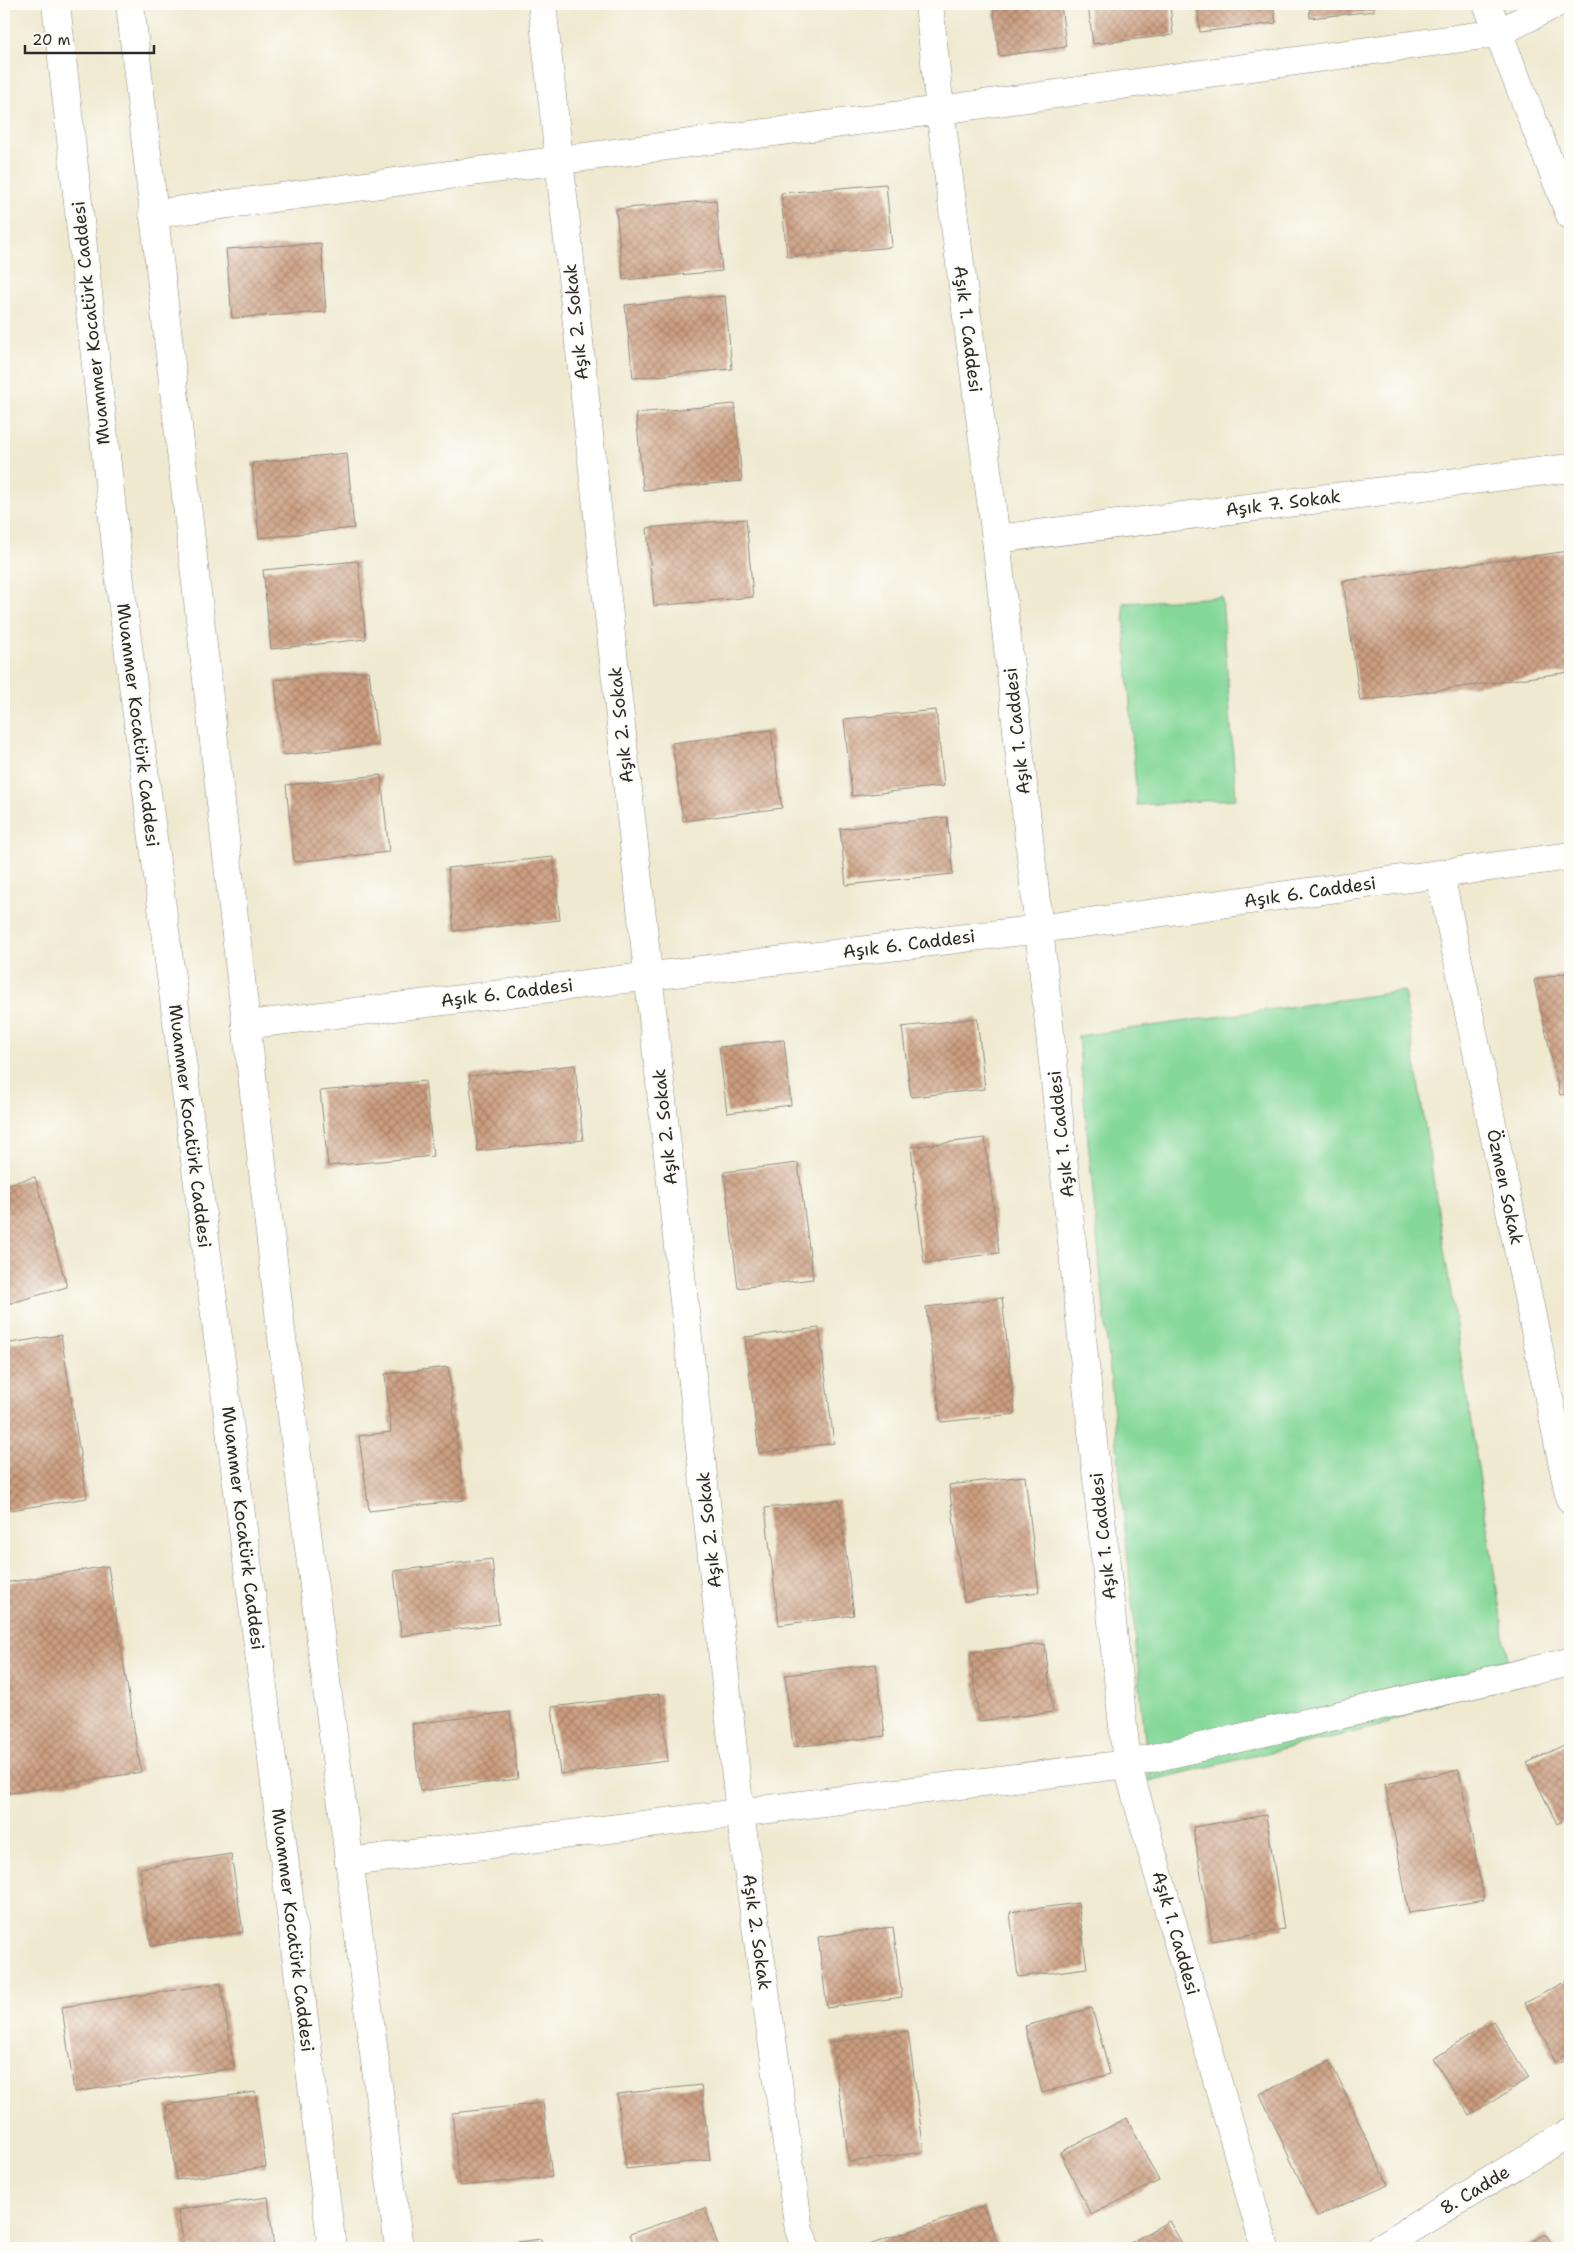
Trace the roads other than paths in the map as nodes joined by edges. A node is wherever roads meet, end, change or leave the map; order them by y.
1 (56, 4) edge
2 (130, 4) edge
3 (542, 4) edge
4 (929, 4) edge
5 (1486, 4) edge
6 (1555, 4) edge
7 (1498, 33) junction
8 (940, 110) junction
9 (558, 159) junction
10 (153, 214) junction
11 (1570, 214) edge
12 (1570, 468) edge
13 (996, 539) junction
14 (1570, 856) edge
15 (1440, 874) junction
16 (1039, 928) junction
17 (648, 976) junction
18 (246, 1025) junction
19 (1570, 1499) edge
20 (1570, 1662) edge
21 (1127, 1764) junction
22 (740, 1813) junction
23 (349, 1862) junction
24 (1570, 2132) edge
25 (332, 2248) edge
26 (399, 2248) edge
27 (806, 2248) edge
28 (1265, 2248) edge
29 (1380, 2248) edge

1 - 25 street, Muammer Kocatürk Caddesi
2 - 10 street
3 - 9 street, Aşık 2. Sokak
4 - 8 street, Aşık 1. Caddesi
5 - 7 street
6 - 7 street
7 - 8 street
7 - 11 street
8 - 9 street
8 - 13 street, Aşık 1. Caddesi
9 - 10 street
9 - 17 street, Aşık 2. Sokak
10 - 18 street
12 - 13 street, Aşık 7. Sokak
13 - 16 street, Aşık 1. Caddesi
14 - 15 street, Aşık 6. Caddesi
15 - 16 street, Aşık 6. Caddesi
15 - 19 street, Özmen Sokak
16 - 17 street, Aşık 6. Caddesi
16 - 21 street, Aşık 1. Caddesi
17 - 18 street, Aşık 6. Caddesi
17 - 22 street, Aşık 2. Sokak
18 - 23 street
20 - 21 street
21 - 22 street
21 - 28 street, Aşık 1. Caddesi
22 - 23 street
22 - 27 street, Aşık 2. Sokak
23 - 26 street
24 - 29 street, 8. Cadde

